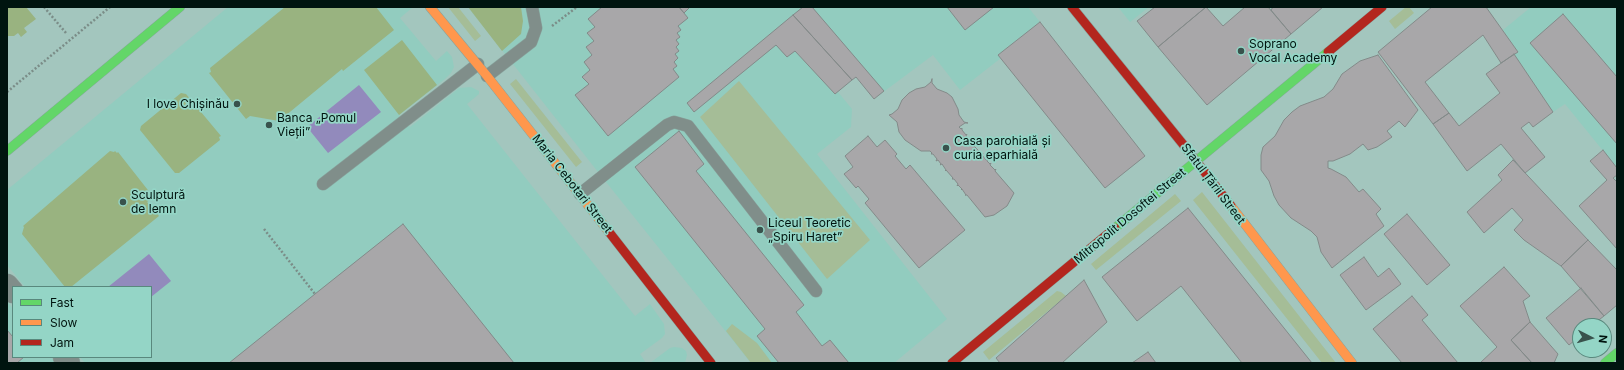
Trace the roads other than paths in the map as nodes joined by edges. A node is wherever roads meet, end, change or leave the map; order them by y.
1 (180, 7) edge
2 (430, 7) edge
3 (532, 7) edge
4 (1072, 7) edge
5 (1376, 9) edge
6 (478, 64) junction
7 (487, 76) junction
8 (7, 151) edge
9 (1195, 162) junction
10 (323, 184) dead end
11 (580, 194) junction
12 (816, 291) dead end
13 (1617, 353) edge
14 (711, 363) edge
15 (952, 363) edge
16 (1352, 363) edge
17 (1605, 363) edge

1 - 8 street
2 - 6 street, Maria Cebotari Street
3 - 7 lane
4 - 9 street, Sfatul Țării Street
5 - 9 street, Mitropolit Dosoftei Street
6 - 7 street, Maria Cebotari Street
6 - 10 lane
7 - 11 street, Maria Cebotari Street
9 - 15 street, Mitropolit Dosoftei Street
9 - 16 street, Sfatul Țării Street
11 - 12 lane
11 - 14 street, Maria Cebotari Street
13 - 17 street

